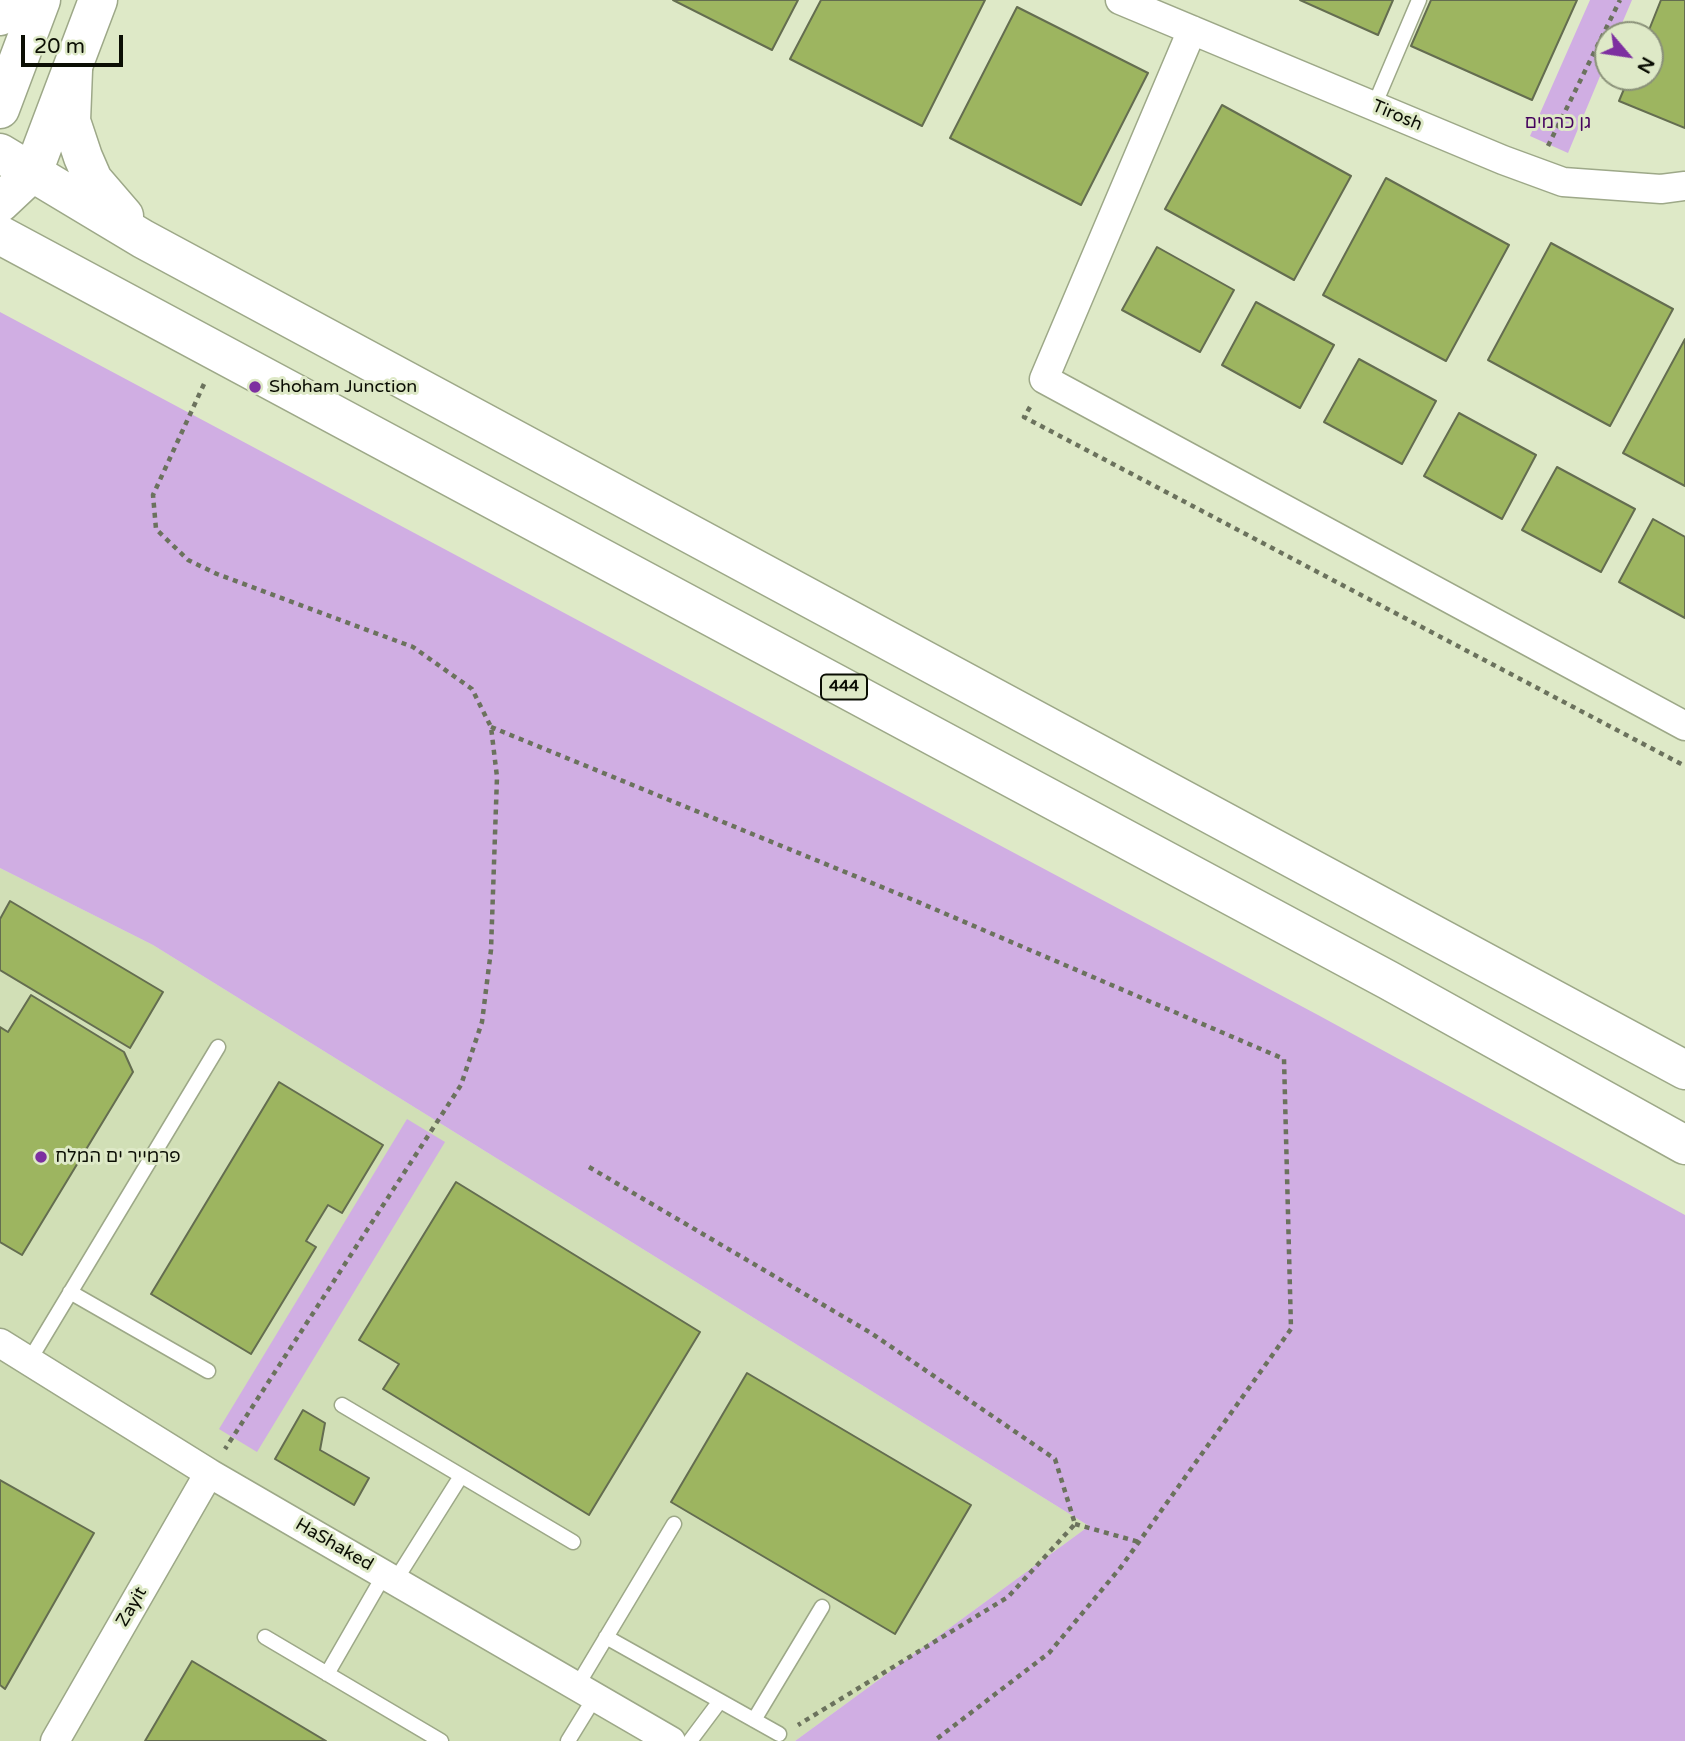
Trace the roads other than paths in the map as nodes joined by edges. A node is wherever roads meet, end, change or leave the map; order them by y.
1 (14, 0) edge
2 (41, 0) edge
3 (99, 0) edge
4 (1120, 0) edge
5 (1419, 0) edge
6 (0, 16) edge
7 (1192, 30) junction
8 (72, 70) junction
9 (1374, 106) junction
10 (0, 109) edge
11 (0, 153) edge
12 (33, 172) junction
13 (1685, 186) edge
14 (0, 203) edge
15 (0, 234) edge
16 (143, 239) junction
17 (1682, 718) edge
18 (218, 1047) dead end
19 (1685, 1070) edge
20 (1685, 1145) edge
21 (70, 1292) junction
22 (0, 1343) edge
23 (29, 1361) junction
24 (208, 1371) dead end
25 (342, 1405) dead end
26 (209, 1473) junction
27 (461, 1476) junction
28 (674, 1524) dead end
29 (573, 1542) dead end
30 (390, 1578) junction
31 (822, 1607) dead end
32 (265, 1637) dead end
33 (606, 1637) junction
34 (327, 1674) junction
35 (586, 1691) junction
36 (720, 1701) junction
37 (754, 1720) junction
38 (779, 1734) road end
39 (55, 1741) edge
40 (441, 1741) edge
41 (568, 1741) edge
42 (671, 1741) edge
43 (690, 1741) edge

1 - 6 main road
2 - 10 main road
3 - 8 main road
4 - 7 street, Tirosh
5 - 9 lane
7 - 9 street, Tirosh
7 - 17 street
8 - 12 main road
8 - 16 main road
9 - 13 street, Tirosh
11 - 12 main road
12 - 14 main road
12 - 16 main road
15 - 20 main road, 444
16 - 19 main road
18 - 21 lane
21 - 23 lane
21 - 24 lane
22 - 23 street, HaShaked
23 - 26 street, HaShaked
25 - 27 lane
26 - 30 street, HaShaked
26 - 39 street, Zayit
27 - 29 lane
27 - 30 lane
28 - 33 lane
30 - 34 lane
30 - 35 street, HaShaked
31 - 37 lane
32 - 34 lane
33 - 35 lane
33 - 36 lane
34 - 40 lane
35 - 41 lane
35 - 42 street, HaShaked
36 - 37 lane
36 - 43 lane
37 - 38 lane

